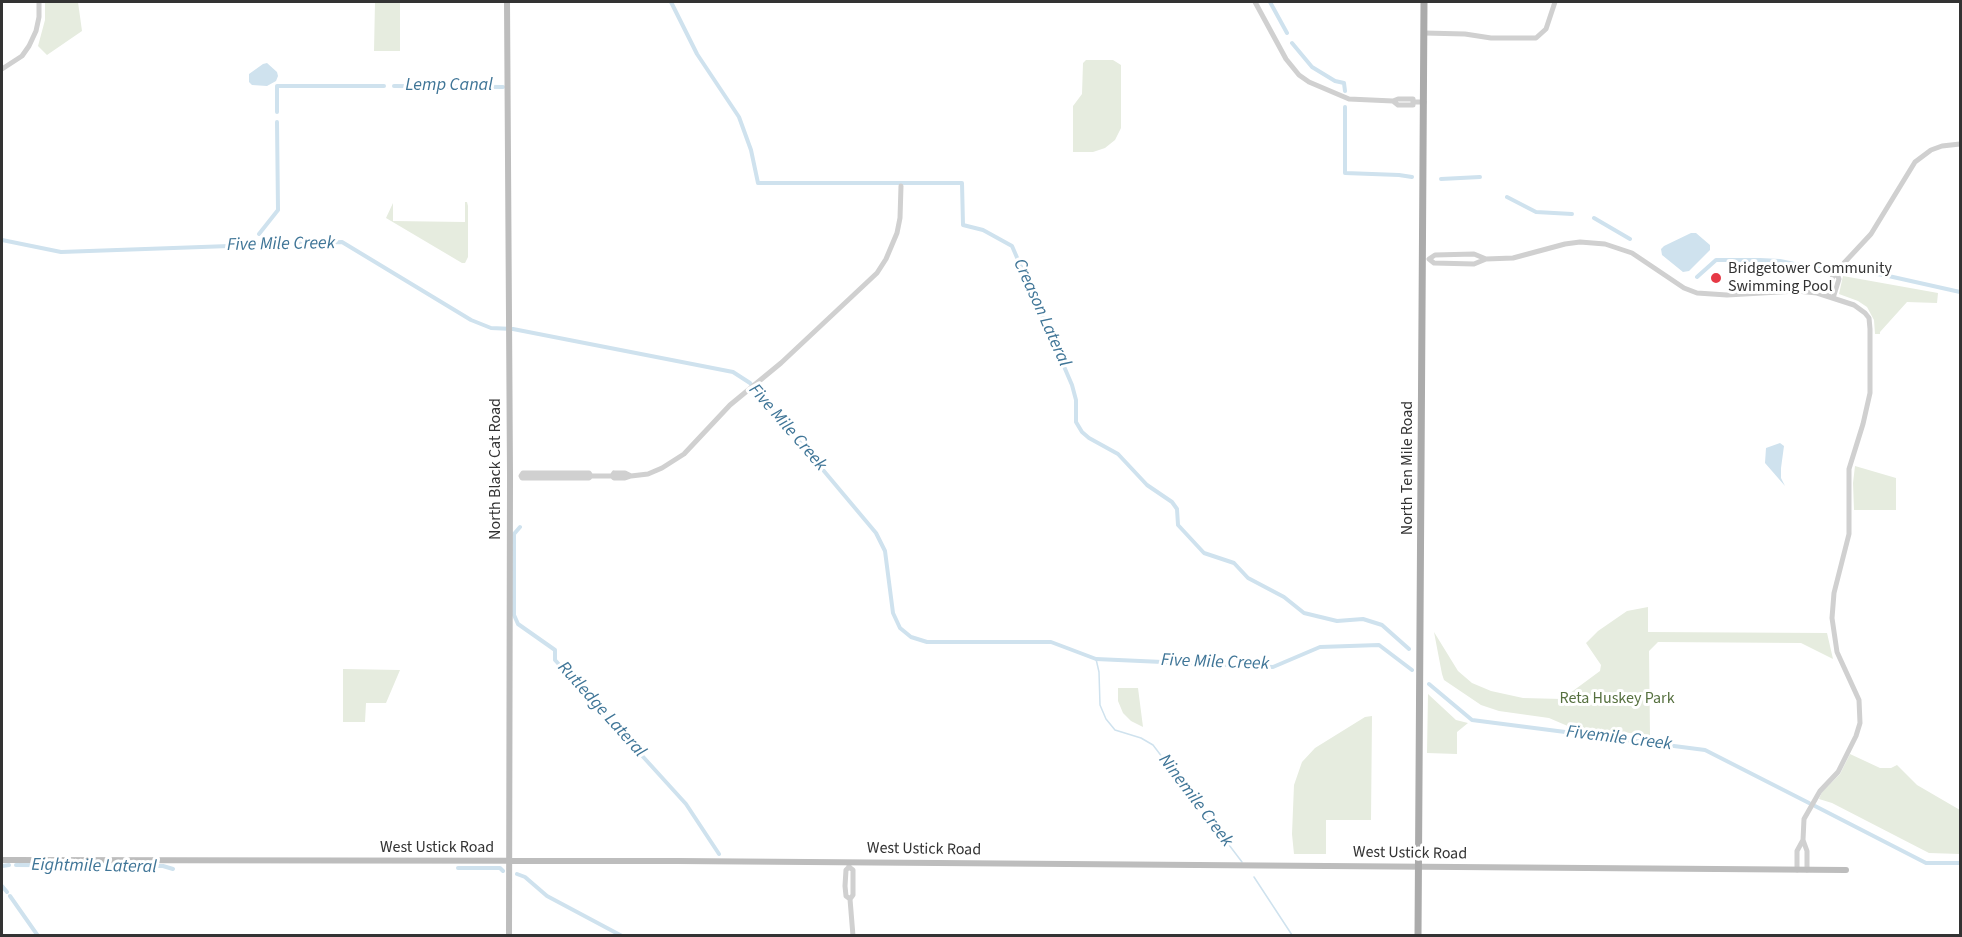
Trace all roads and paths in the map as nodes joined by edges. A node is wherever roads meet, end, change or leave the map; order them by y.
1 (39, 2) edge
2 (507, 2) edge
3 (1255, 2) edge
4 (1424, 2) edge
5 (1555, 2) edge
6 (1424, 33) junction
7 (2, 69) edge
8 (1424, 102) junction
9 (1960, 144) edge
10 (901, 186) dead end
11 (1426, 259) junction
12 (1486, 259) junction
13 (1831, 297) junction
14 (510, 475) junction
15 (1803, 840) junction
16 (2, 860) edge
17 (510, 861) junction
18 (849, 865) junction
19 (1418, 867) junction
20 (1797, 870) junction
21 (1807, 870) junction
22 (1845, 870) dead end
23 (509, 936) edge
24 (853, 936) edge
25 (1418, 936) edge

1 - 7 street
2 - 14 main road, North Black Cat Road
3 - 8 street
4 - 6 main road, North Ten Mile Road
5 - 6 street
6 - 8 main road, North Ten Mile Road
8 - 11 main road, North Ten Mile Road
9 - 13 street
10 - 14 street
11 - 12 street
11 - 12 street
11 - 19 main road, North Ten Mile Road
12 - 13 street
13 - 15 street
14 - 17 main road, North Black Cat Road
15 - 20 street
15 - 21 street
16 - 17 main road, West Ustick Road
17 - 18 main road, West Ustick Road
17 - 23 main road, North Black Cat Road
18 - 19 main road, West Ustick Road
18 - 24 street
19 - 20 main road, West Ustick Road
19 - 25 main road, North Ten Mile Road
20 - 21 main road, West Ustick Road
21 - 22 main road, West Ustick Road

